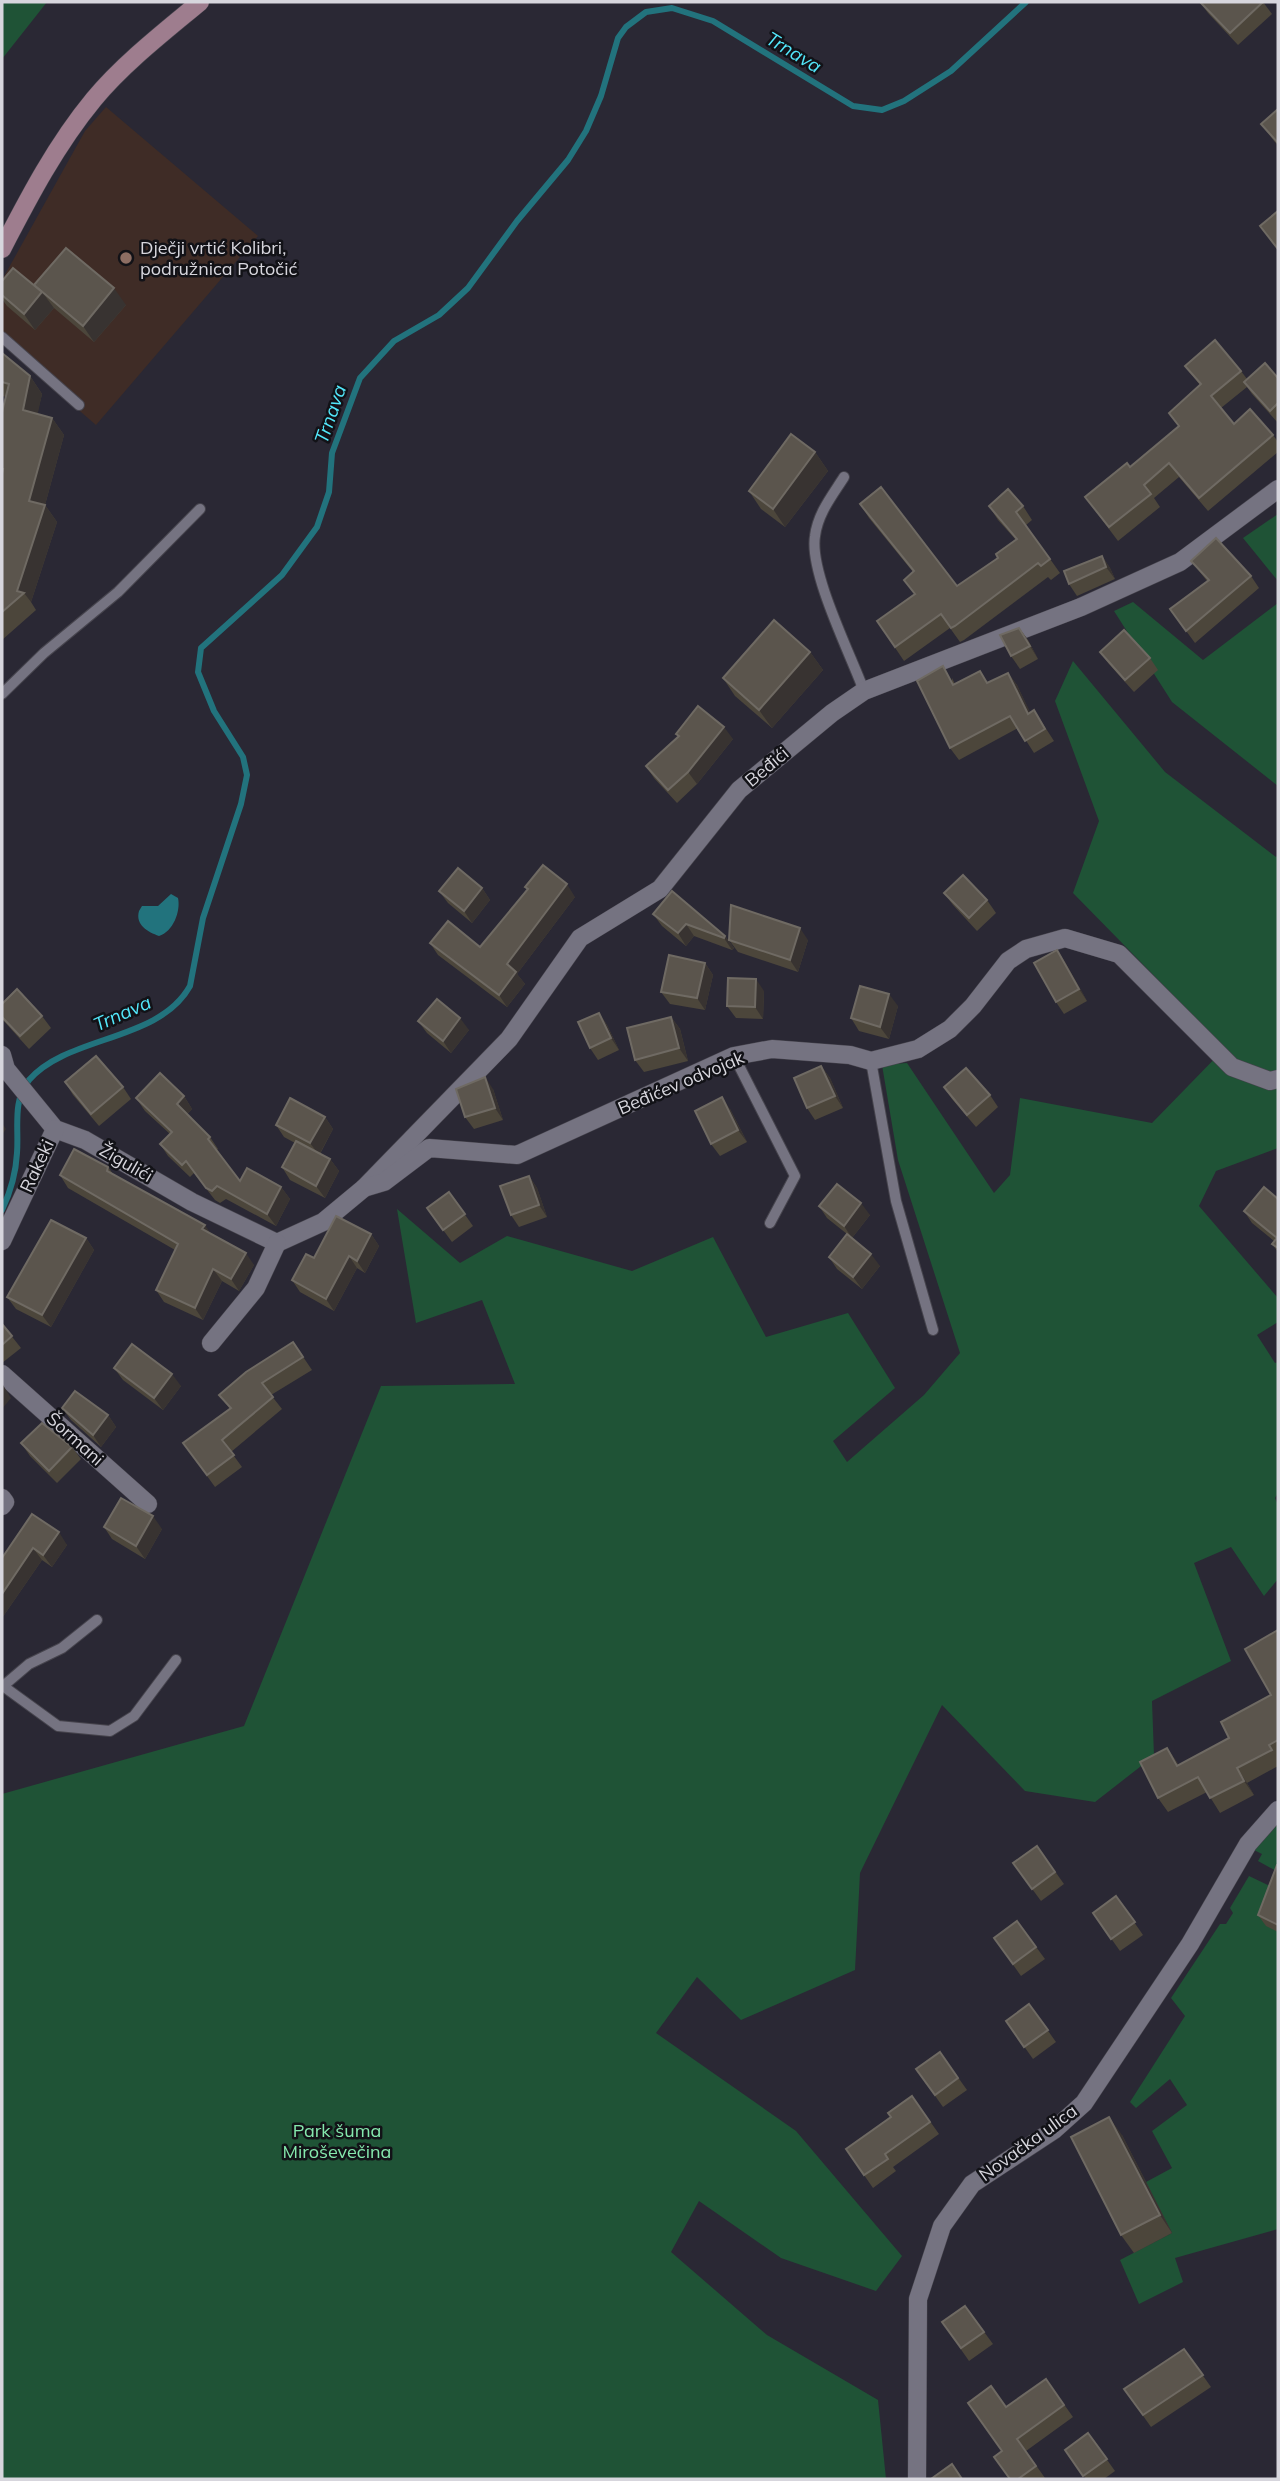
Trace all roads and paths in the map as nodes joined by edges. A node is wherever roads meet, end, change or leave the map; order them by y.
1 (200, 2) edge
2 (2, 249) edge
3 (2, 337) edge
4 (79, 405) dead end
5 (844, 477) dead end
6 (1278, 489) edge
7 (200, 509) dead end
8 (864, 691) junction
9 (2, 694) edge
10 (734, 1056) junction
11 (871, 1061) junction
12 (5, 1069) edge
13 (1278, 1079) edge
14 (55, 1129) junction
15 (364, 1188) junction
16 (770, 1223) dead end
17 (2, 1241) edge
18 (277, 1244) junction
19 (933, 1330) dead end
20 (211, 1343) dead end
21 (2, 1374) edge
22 (2, 1498) edge
23 (148, 1504) dead end
24 (2, 1506) edge
25 (97, 1620) dead end
26 (176, 1660) dead end
27 (2, 1686) edge
28 (1278, 1810) edge
29 (918, 2479) edge

1 - 2 main road
3 - 4 lane
5 - 8 lane
6 - 8 street, Beđići
7 - 9 lane
8 - 15 street, Beđići
10 - 11 street, Beđićev odvojak
10 - 15 street, Beđićev odvojak
10 - 16 lane
11 - 13 street, Beđićev odvojak
11 - 19 lane
12 - 14 street, Žigulići
14 - 17 street, Rakeki
14 - 18 street, Žigulići
15 - 18 street, Beđićev odvojak
18 - 20 street
21 - 23 street, Šormani
22 - 24 street
25 - 27 lane
26 - 27 lane
28 - 29 street, Novačka ulica

